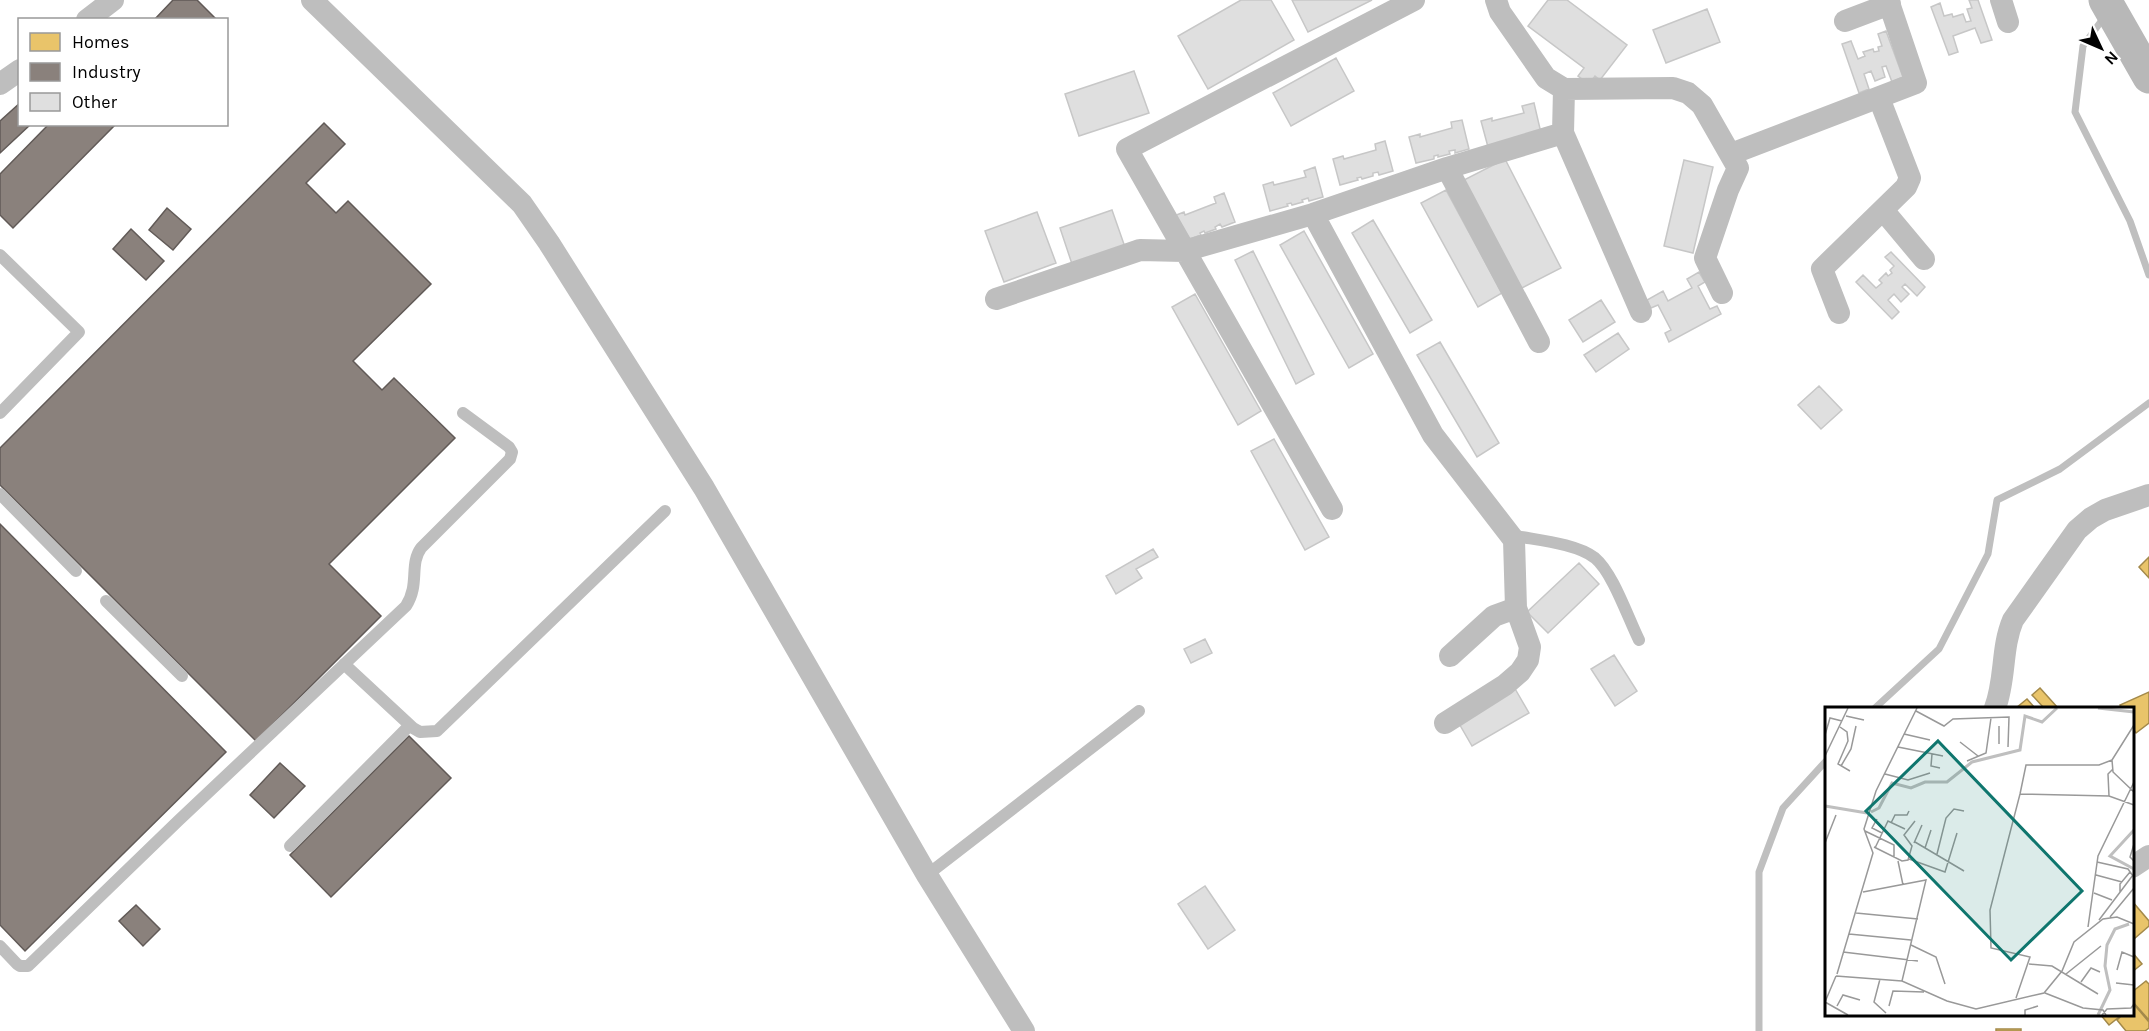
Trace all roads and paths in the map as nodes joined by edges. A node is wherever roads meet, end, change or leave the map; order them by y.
1 (113, 0) edge
2 (312, 0) edge
3 (1414, 0) edge
4 (1496, 0) edge
5 (2001, 0) edge
6 (2105, 0) edge
7 (1889, 2) edge
8 (90, 18) edge
9 (1845, 21) dead end
10 (2008, 22) dead end
11 (18, 71) edge
12 (2149, 77) edge
13 (0, 84) edge
14 (1564, 88) junction
15 (1879, 98) junction
16 (1563, 134) junction
17 (1731, 153) junction
18 (1447, 168) junction
19 (1883, 210) junction
20 (1313, 214) junction
21 (1184, 251) junction
22 (0, 255) edge
23 (1924, 259) dead end
24 (1722, 293) dead end
25 (996, 299) dead end
26 (1641, 312) dead end
27 (1839, 313) dead end
28 (1539, 342) dead end
29 (0, 413) edge
30 (464, 413) dead end
31 (0, 494) edge
32 (2149, 495) edge
33 (1332, 509) dead end
34 (664, 511) dead end
35 (1510, 535) junction
36 (76, 571) dead end
37 (106, 601) dead end
38 (1516, 608) junction
39 (1639, 640) dead end
40 (1450, 656) dead end
41 (344, 664) junction
42 (182, 676) dead end
43 (1995, 707) edge
44 (1139, 711) dead end
45 (1445, 723) dead end
46 (410, 725) junction
47 (290, 846) dead end
48 (2149, 856) edge
49 (2134, 866) edge
50 (927, 875) junction
51 (0, 946) edge
52 (1024, 1031) edge

1 - 8 street
2 - 50 street
3 - 21 street
4 - 14 street
5 - 10 street
6 - 12 street
7 - 9 street
7 - 15 street
11 - 13 street
14 - 16 street
14 - 17 street
15 - 17 street
15 - 19 street
16 - 18 street
16 - 26 street
17 - 24 street
18 - 20 street
18 - 28 street
19 - 23 street
19 - 27 street
20 - 21 street
20 - 35 street
21 - 25 street
21 - 33 street
22 - 29 lane
30 - 41 lane
31 - 36 lane
32 - 43 street
34 - 46 lane
35 - 38 street
35 - 39 lane
37 - 42 lane
38 - 40 street
38 - 45 street
41 - 46 lane
41 - 51 lane
44 - 50 lane
46 - 47 lane
48 - 49 street
50 - 52 street

